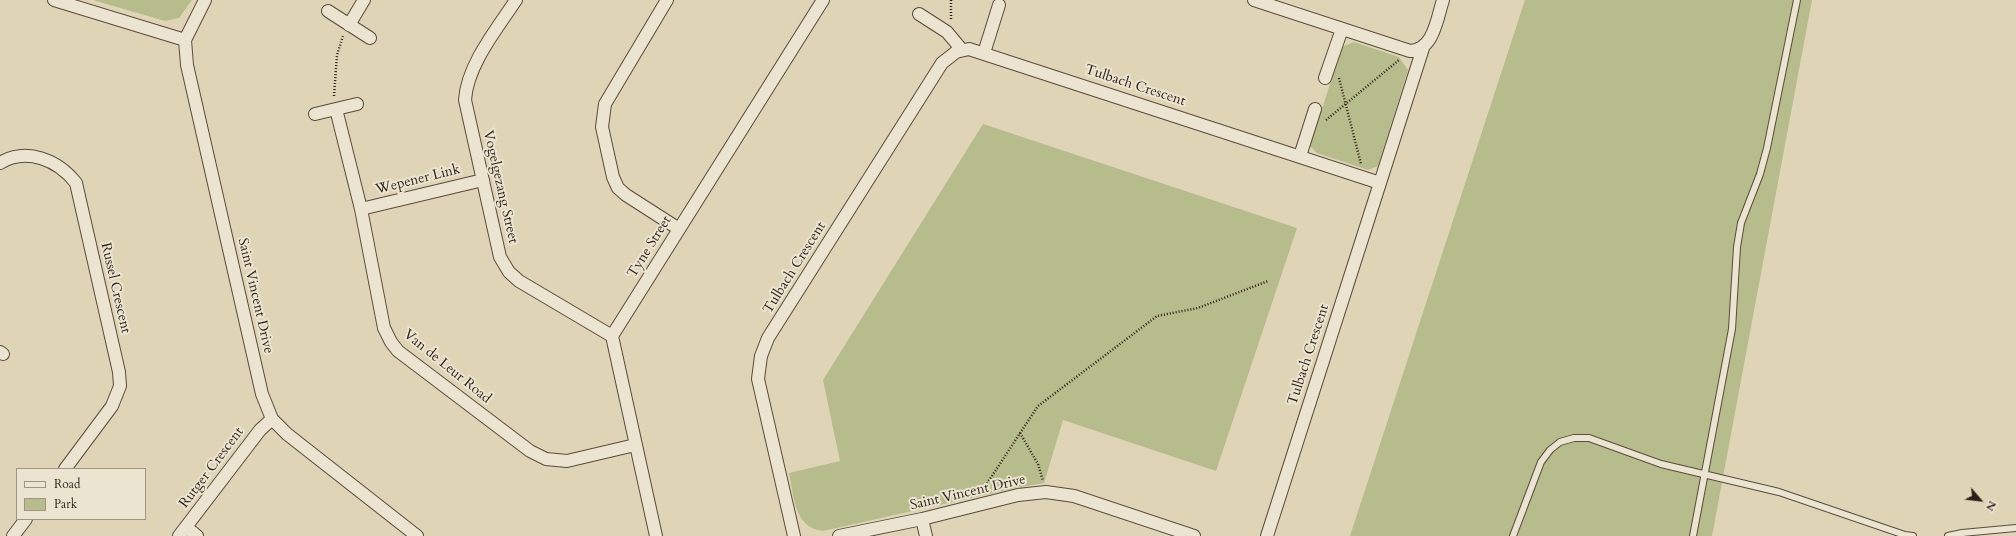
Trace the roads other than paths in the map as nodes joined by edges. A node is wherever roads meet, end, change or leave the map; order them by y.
1 (54, 0) edge
2 (205, 0) edge
3 (364, 0) edge
4 (667, 0) edge
5 (823, 0) edge
6 (1254, 0) edge
7 (1443, 0) edge
8 (1797, 0) edge
9 (514, 1) edge
10 (999, 5) dead end
11 (328, 12) dead end
12 (919, 14) dead end
13 (348, 25) junction
14 (1342, 29) junction
15 (370, 38) dead end
16 (185, 40) junction
17 (1424, 45) junction
18 (962, 50) junction
19 (984, 52) junction
20 (1325, 78) dead end
21 (357, 104) dead end
22 (336, 109) junction
23 (1315, 109) dead end
24 (315, 114) dead end
25 (1300, 156) junction
26 (0, 163) edge
27 (483, 180) junction
28 (1380, 183) junction
29 (361, 210) junction
30 (679, 229) junction
31 (612, 336) junction
32 (272, 419) junction
33 (635, 445) junction
34 (65, 468) edge
35 (1704, 474) junction
36 (922, 519) junction
37 (25, 520) edge
38 (2016, 528) edge
39 (182, 532) edge
40 (13, 536) edge
41 (197, 536) edge
42 (417, 536) edge
43 (656, 536) edge
44 (794, 536) edge
45 (839, 536) edge
46 (926, 536) edge
47 (1194, 536) edge
48 (1267, 536) edge
49 (1513, 536) edge
50 (1693, 536) edge
51 (1913, 536) edge
52 (1948, 536) edge

1 - 16 street
2 - 16 street
3 - 13 street
4 - 30 street
5 - 30 street, Tyne Street
6 - 14 street
7 - 17 street, Tulbach Crescent
8 - 35 lane
9 - 27 street, Vogelgezang Street
10 - 19 street
11 - 13 street
12 - 18 street
13 - 15 street
14 - 17 street
14 - 20 street
16 - 32 street, Saint Vincent Drive
17 - 28 street, Tulbach Crescent
18 - 19 street, Tulbach Crescent
18 - 44 street, Tulbach Crescent
19 - 25 street, Tulbach Crescent
21 - 22 street
22 - 24 street
22 - 29 street, Van de Leur Road
23 - 25 street
25 - 28 street, Tulbach Crescent
26 - 34 street, Russel Crescent
27 - 29 street, Wepener Link
27 - 31 street, Vogelgezang Street
28 - 48 street, Tulbach Crescent
29 - 33 street, Van de Leur Road
30 - 31 street, Tyne Street
31 - 33 street
32 - 39 street, Rutger Crescent
32 - 42 street, Saint Vincent Drive
33 - 43 street
35 - 49 lane
35 - 50 lane
35 - 51 lane
36 - 45 street, Saint Vincent Drive
36 - 46 street
36 - 47 street, Saint Vincent Drive
37 - 40 street
38 - 52 lane
39 - 41 street

